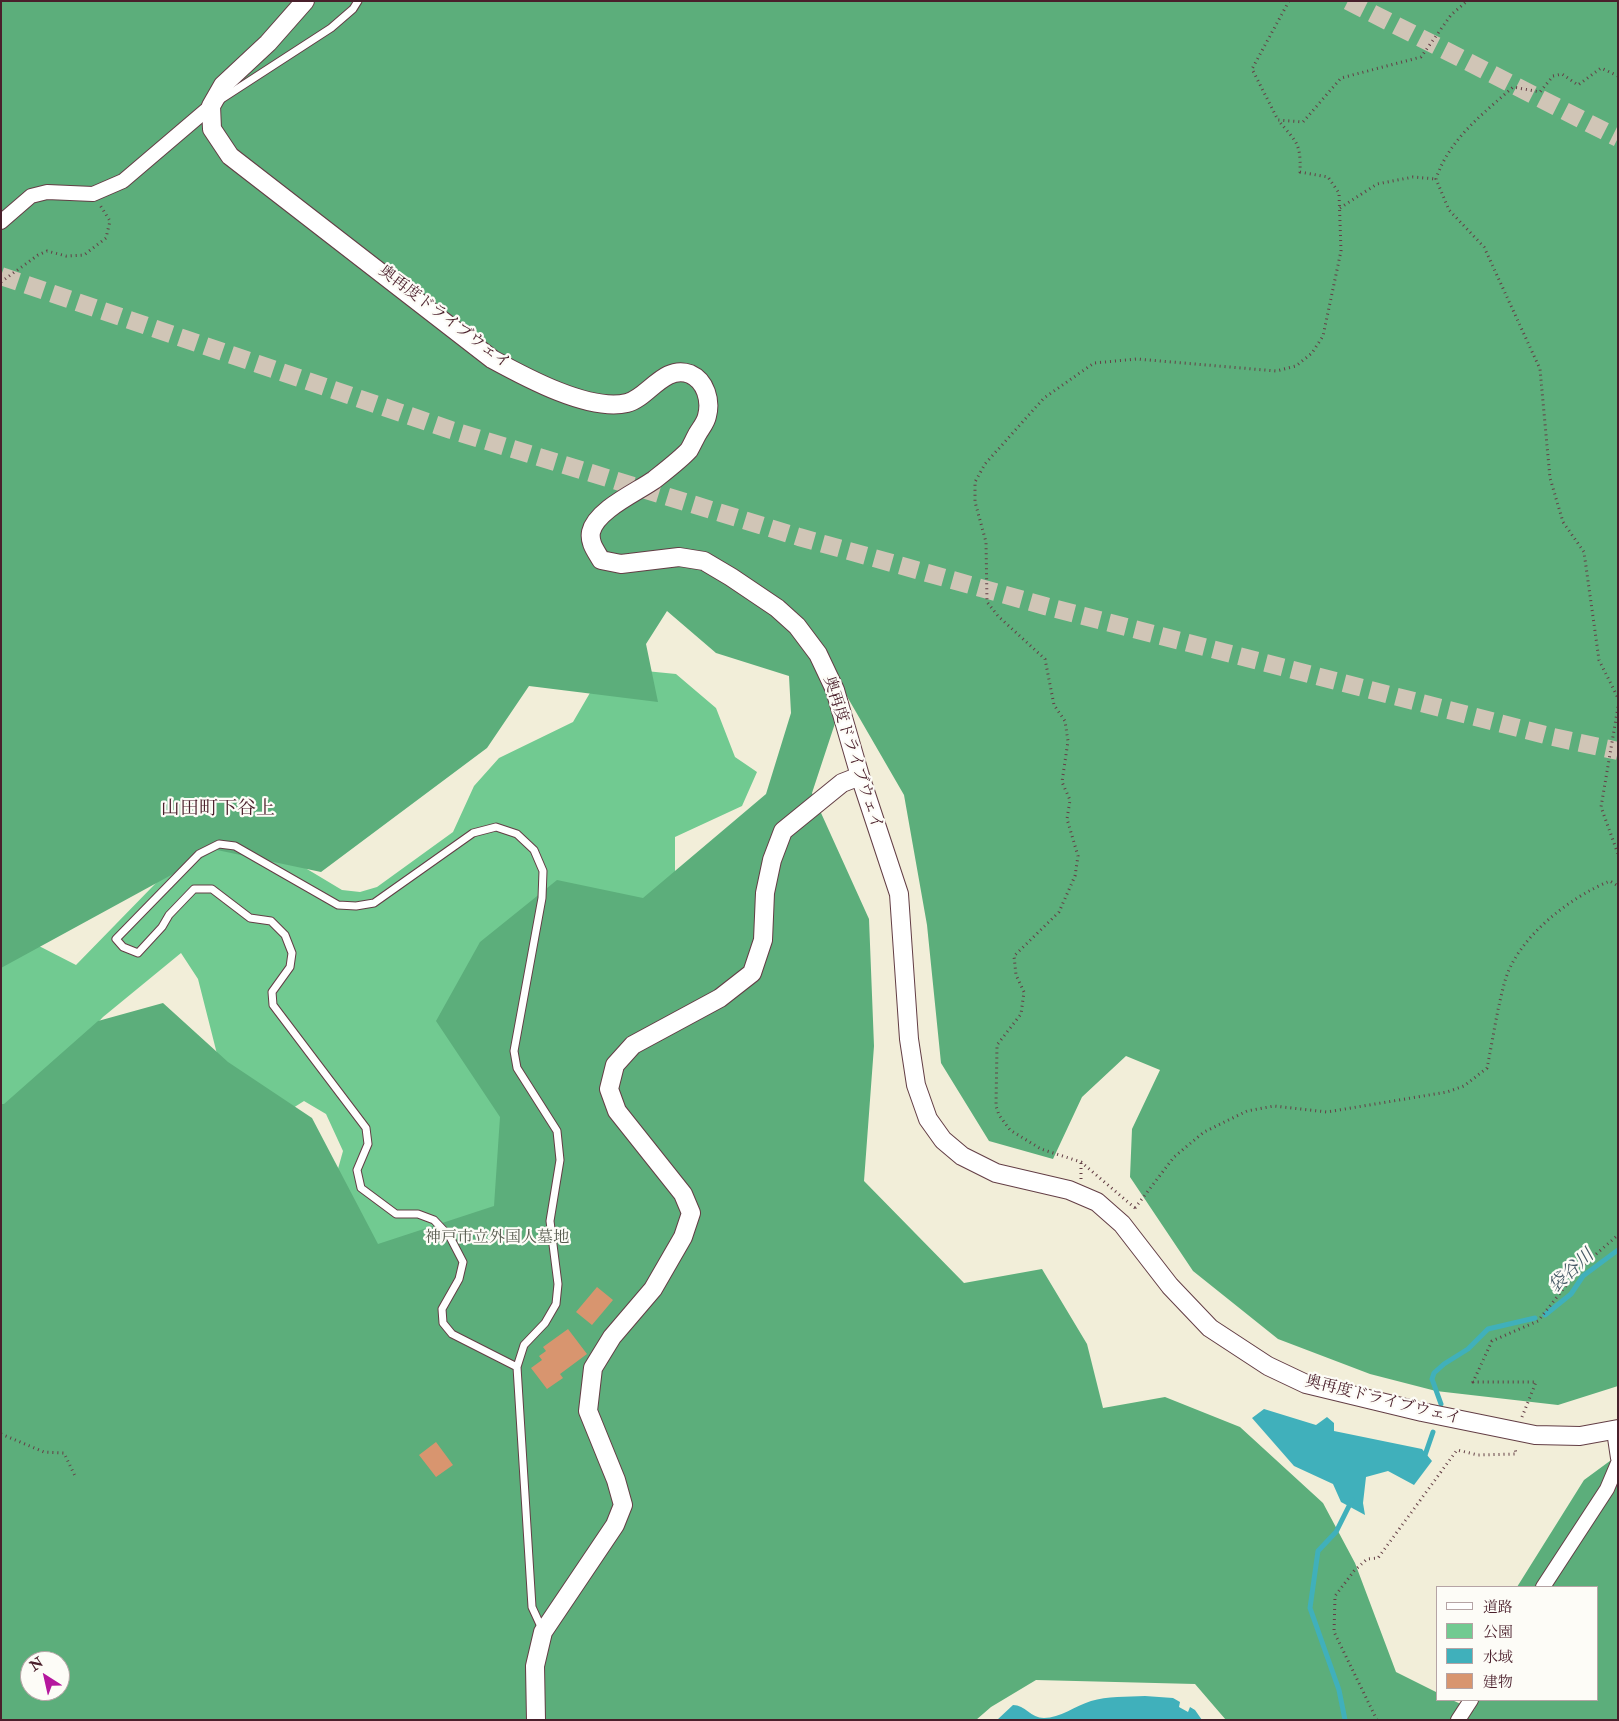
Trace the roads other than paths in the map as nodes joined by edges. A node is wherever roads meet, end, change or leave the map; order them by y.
1 (305, 1) edge
2 (358, 1) edge
3 (211, 106) junction
4 (1, 222) edge
5 (860, 776) junction
6 (516, 1367) junction
7 (1616, 1430) edge
8 (1618, 1458) edge
9 (1618, 1463) edge
10 (1544, 1586) edge
11 (543, 1632) junction
12 (1470, 1701) edge
13 (536, 1720) edge
14 (1458, 1720) edge

1 - 3 street
2 - 3 lane
3 - 4 street
3 - 5 street, 奥再度ドライブウェイ
5 - 7 street, 奥再度ドライブウェイ
5 - 11 street
6 - 6 lane
6 - 11 lane
7 - 8 street
9 - 10 street
11 - 13 street
12 - 14 street

